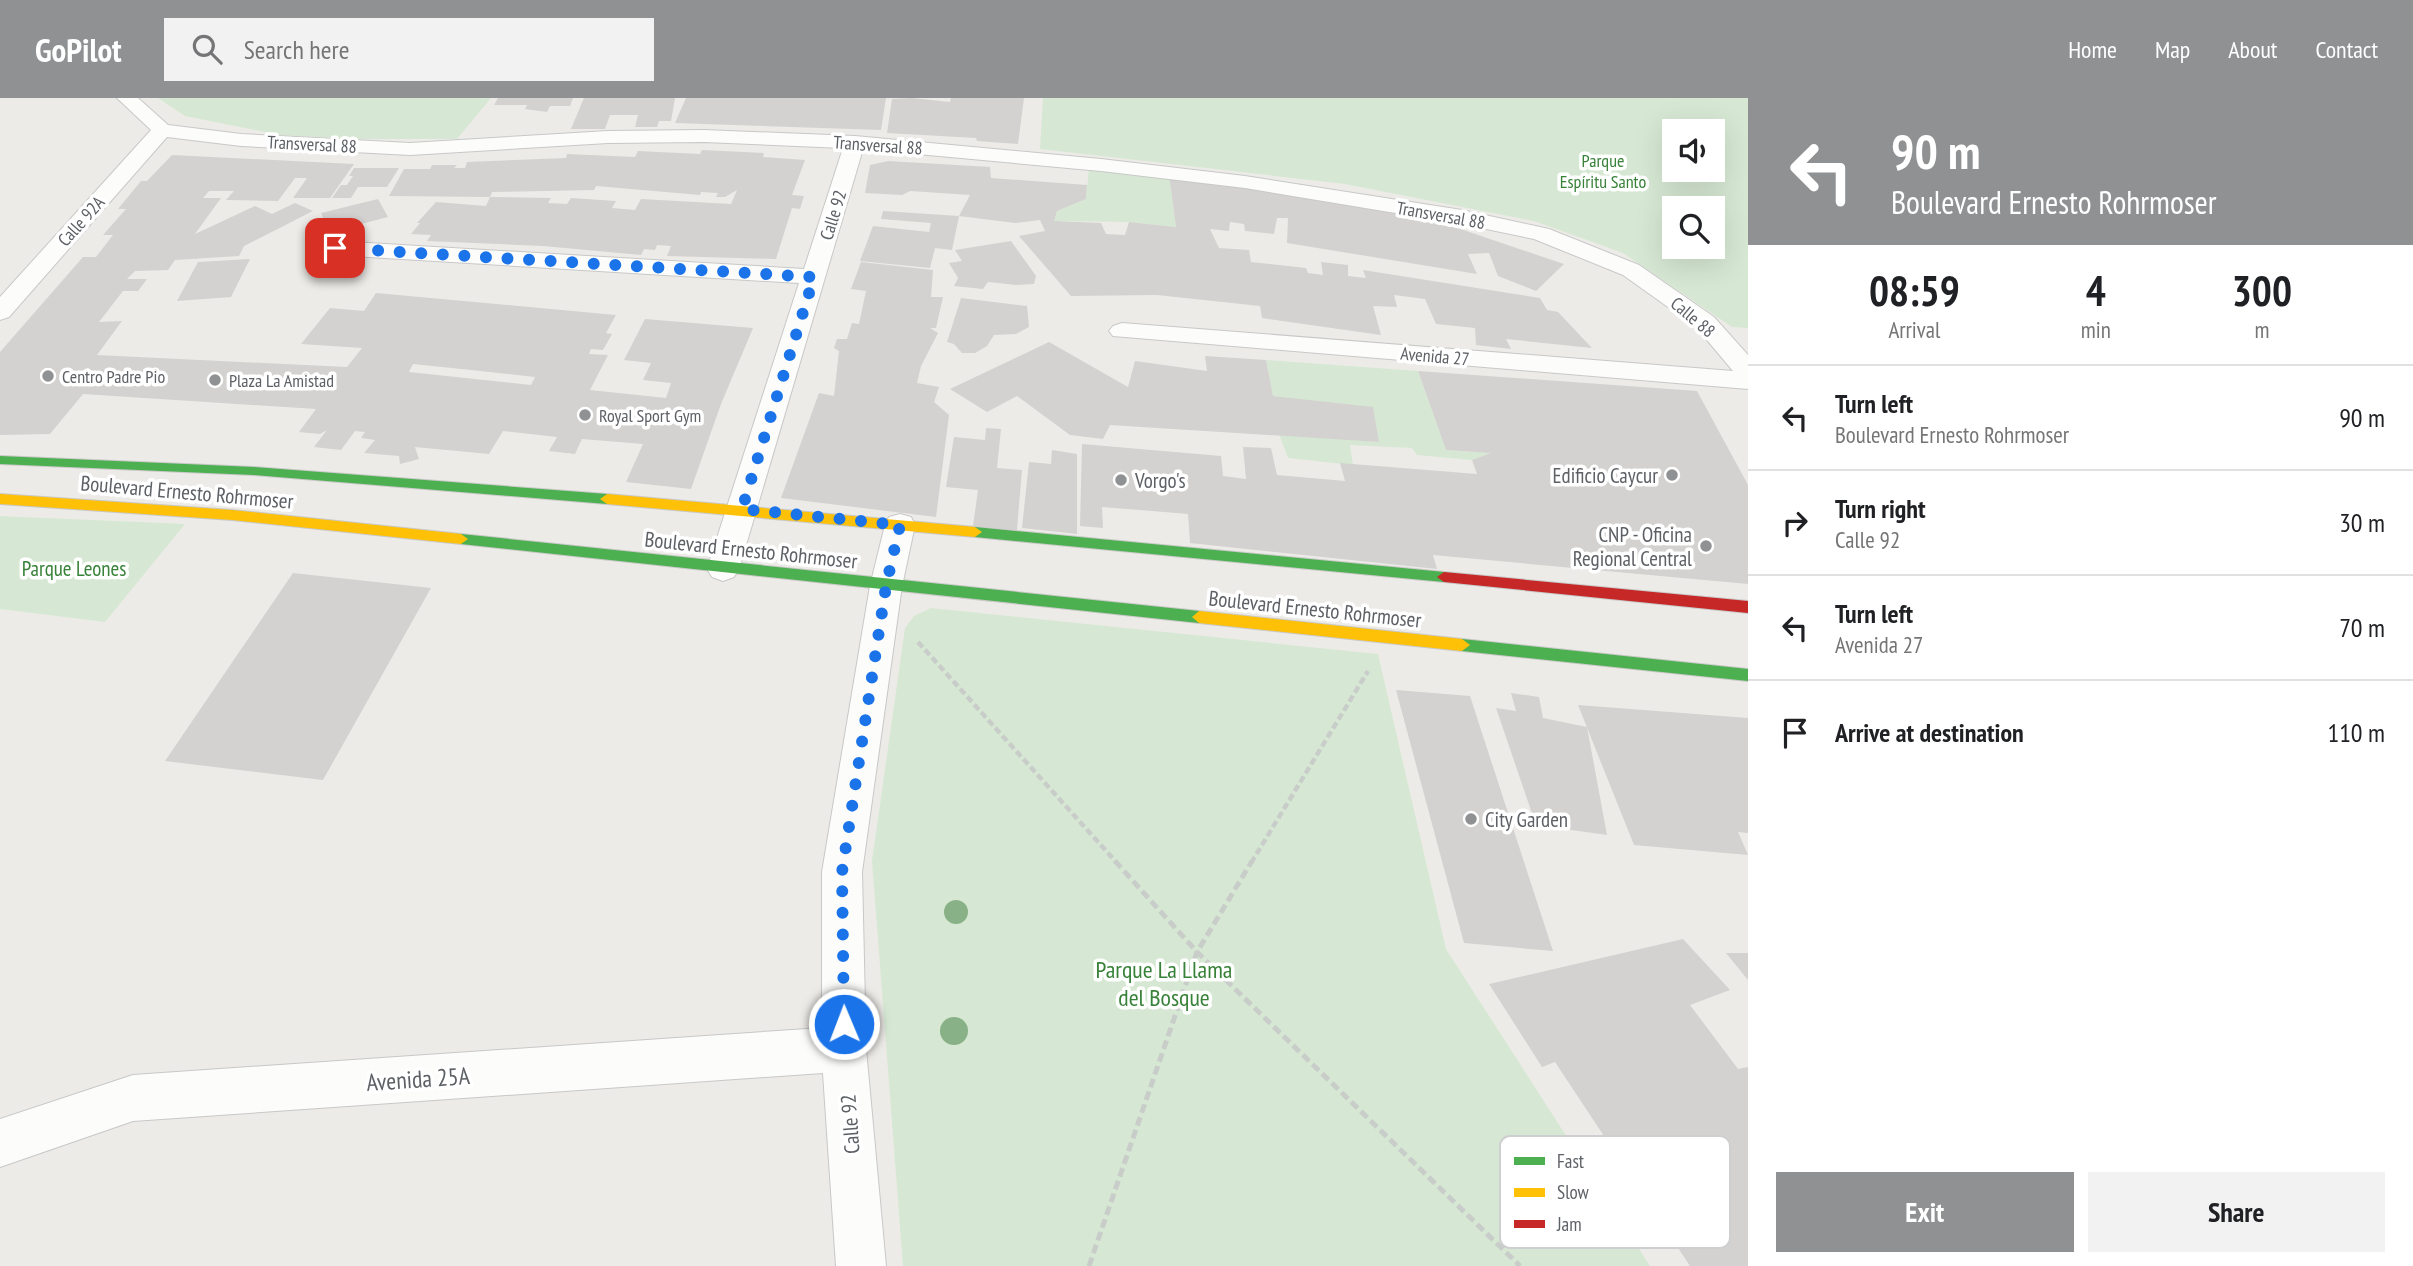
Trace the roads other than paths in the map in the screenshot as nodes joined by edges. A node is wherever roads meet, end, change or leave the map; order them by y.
1 (127, 98) edge
2 (162, 131) junction
3 (855, 142) junction
4 (335, 248) dead end
5 (1630, 270) joint
6 (814, 277) junction
7 (0, 313) edge
8 (1122, 331) dead end
9 (1748, 372) edge
10 (1748, 381) edge
11 (0, 460) edge
12 (0, 499) edge
13 (742, 509) junction
14 (900, 525) junction
15 (723, 569) junction
16 (884, 598) junction
17 (1748, 607) edge
18 (1748, 675) edge
19 (844, 1049) junction
20 (0, 1143) edge
21 (861, 1266) edge

1 - 2 street
2 - 3 street, Transversal 88
2 - 7 street, Calle 92A
3 - 5 street, Transversal 88
3 - 6 street, Calle 92
4 - 6 street
5 - 9 street, Calle 88
6 - 13 street, Calle 92
8 - 10 street, Avenida 27
11 - 13 main road, Boulevard Ernesto Rohrmoser
12 - 15 main road, Boulevard Ernesto Rohrmoser
13 - 14 main road, Boulevard Ernesto Rohrmoser
13 - 15 street, Calle 92
14 - 16 street, Calle 92
14 - 17 main road, Boulevard Ernesto Rohrmoser
15 - 16 main road, Boulevard Ernesto Rohrmoser
16 - 18 main road, Boulevard Ernesto Rohrmoser
16 - 19 street, Calle 92
19 - 20 street, Avenida 25A
19 - 21 street, Calle 92

